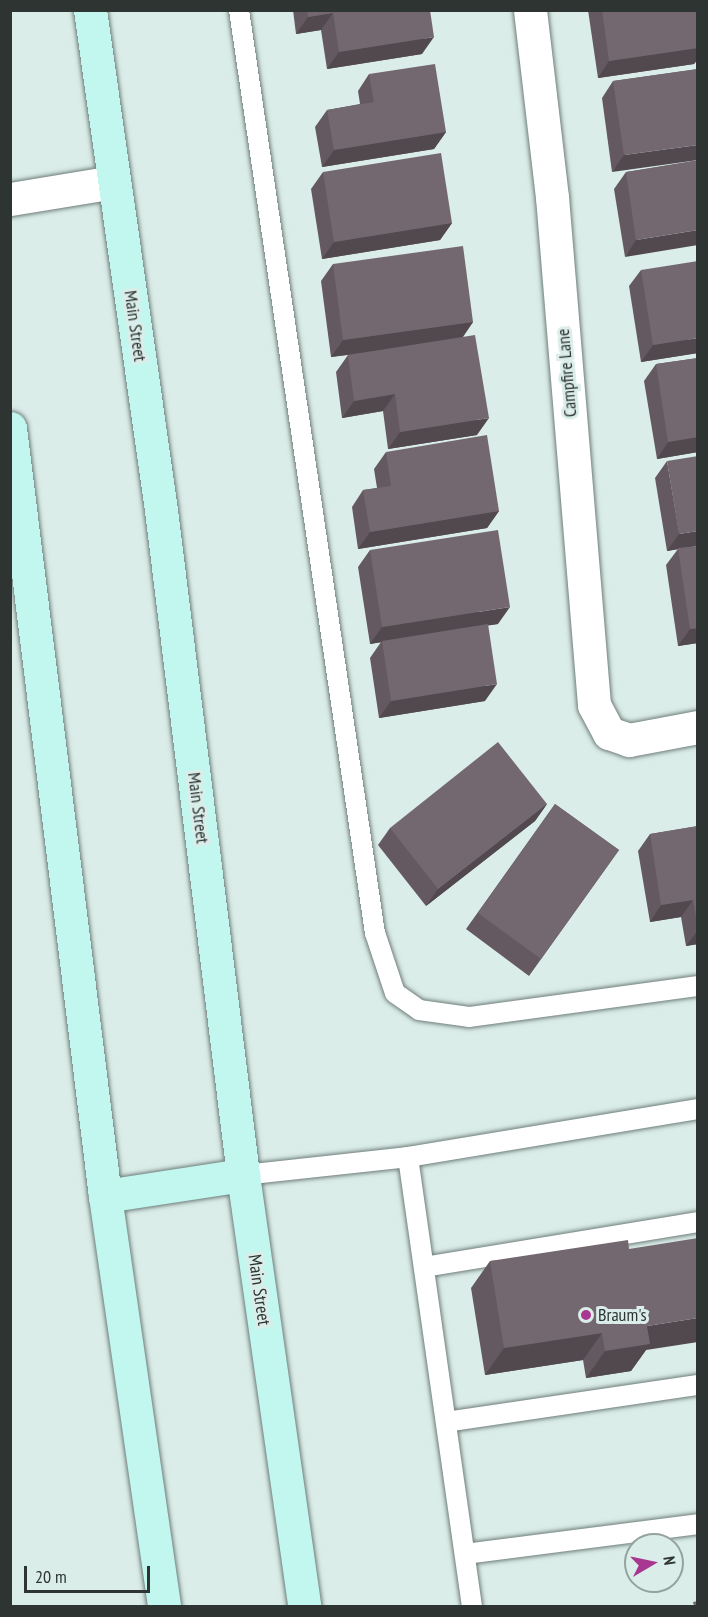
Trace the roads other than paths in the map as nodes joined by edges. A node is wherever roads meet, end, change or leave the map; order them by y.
1 (90, 10) edge
2 (239, 10) edge
3 (530, 10) edge
4 (114, 182) junction
5 (10, 198) edge
6 (10, 428) edge
7 (698, 726) edge
8 (698, 986) edge
9 (698, 1109) edge
10 (408, 1157) junction
11 (243, 1175) junction
12 (105, 1196) junction
13 (698, 1222) edge
14 (424, 1267) junction
15 (698, 1385) edge
16 (446, 1422) junction
17 (698, 1524) edge
18 (465, 1554) junction
19 (164, 1606) edge
20 (304, 1606) edge
21 (472, 1606) edge

1 - 4 main road, Main Street
2 - 8 lane
3 - 7 street, Campfire Lane
4 - 5 street
4 - 11 main road, Main Street
6 - 12 main road
9 - 10 lane
10 - 11 lane
10 - 14 lane
11 - 12 main road
11 - 20 main road, Main Street
12 - 19 main road
13 - 14 lane
14 - 16 lane
15 - 16 lane
16 - 18 lane
17 - 18 lane
18 - 21 lane

